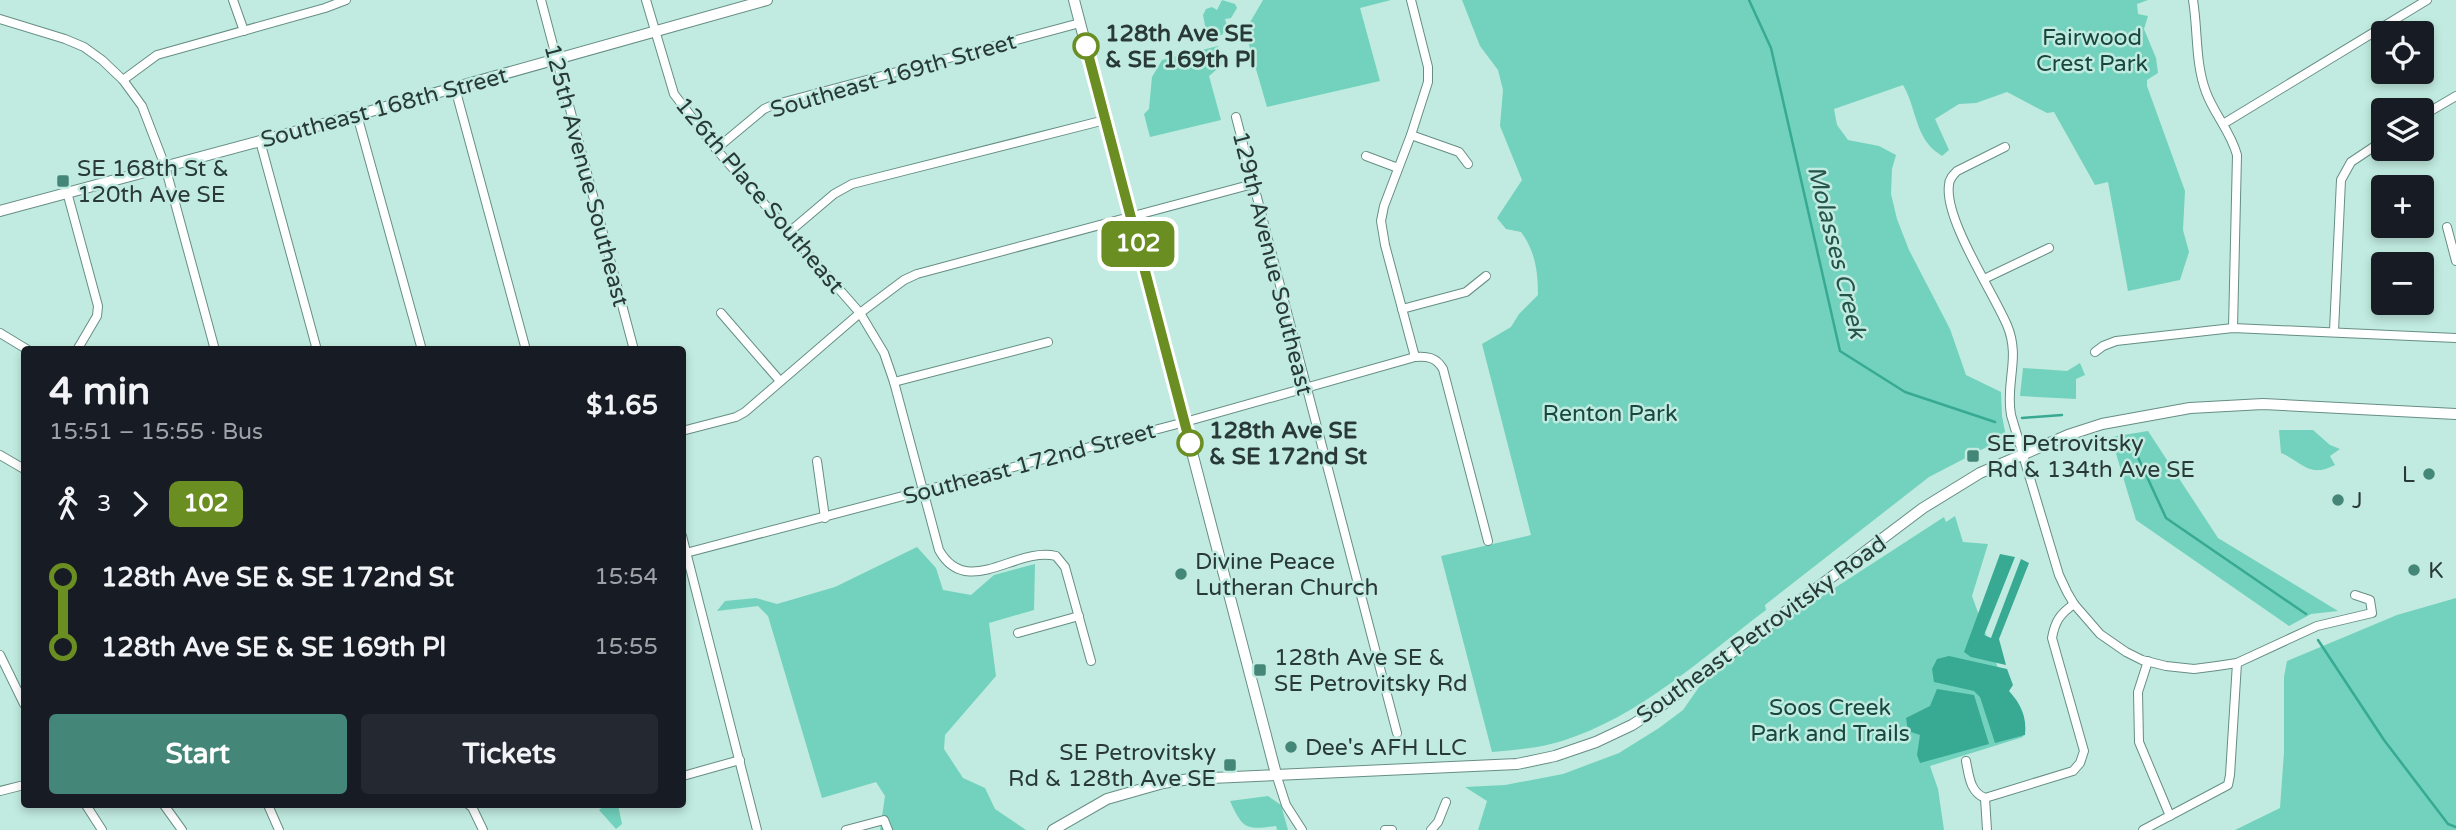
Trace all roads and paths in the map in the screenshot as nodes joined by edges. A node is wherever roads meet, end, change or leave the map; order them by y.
1 (233, 0) edge
2 (346, 0) edge
3 (541, 0) edge
4 (646, 0) edge
5 (766, 0) edge
6 (1074, 0) edge
7 (1411, 0) edge
8 (2193, 0) edge
9 (2427, 0) edge
10 (0, 19) edge
11 (1080, 23) junction
12 (244, 31) junction
13 (654, 32) junction
14 (556, 59) junction
15 (123, 80) junction
16 (455, 88) junction
17 (2456, 96) edge
18 (2434, 110) edge
19 (357, 115) junction
20 (1236, 117) dead end
21 (1105, 120) junction
22 (2223, 124) junction
23 (1411, 135) junction
24 (260, 141) junction
25 (2005, 147) dead end
26 (2371, 148) edge
27 (716, 149) junction
28 (1366, 156) dead end
29 (1468, 164) dead end
30 (165, 166) junction
31 (1398, 168) junction
32 (1253, 184) junction
33 (67, 192) junction
34 (0, 211) edge
35 (1130, 216) junction
36 (2447, 227) dead end
37 (788, 233) junction
38 (2049, 248) dead end
39 (2456, 261) edge
40 (1486, 276) dead end
41 (1983, 279) junction
42 (1402, 309) junction
43 (721, 313) dead end
44 (860, 313) junction
45 (2233, 328) junction
46 (2333, 331) junction
47 (0, 333) edge
48 (2456, 338) edge
49 (1048, 342) dead end
50 (21, 346) edge
51 (79, 346) edge
52 (214, 346) edge
53 (316, 346) edge
54 (421, 346) edge
55 (525, 346) edge
56 (633, 346) edge
57 (2095, 352) dead end
58 (1415, 357) junction
59 (780, 381) junction
60 (894, 383) junction
61 (1306, 389) junction
62 (2456, 414) edge
63 (1185, 422) junction
64 (686, 430) edge
65 (2023, 453) junction
66 (0, 455) edge
67 (817, 461) dead end
68 (21, 467) edge
69 (923, 492) junction
70 (825, 518) junction
71 (1488, 541) dead end
72 (686, 553) edge
73 (686, 557) edge
74 (2355, 595) dead end
75 (2074, 604) junction
76 (1079, 616) junction
77 (1018, 633) dead end
78 (0, 655) edge
79 (1091, 661) dead end
80 (2148, 661) junction
81 (2236, 663) junction
82 (21, 698) edge
83 (1397, 733) dead end
84 (740, 760) junction
85 (1966, 761) dead end
86 (1276, 774) junction
87 (686, 775) edge
88 (21, 786) edge
89 (0, 791) edge
90 (1985, 798) junction
91 (1446, 802) dead end
92 (88, 808) edge
93 (166, 808) edge
94 (269, 808) edge
95 (472, 808) edge
96 (2170, 816) junction
97 (102, 830) edge
98 (182, 830) edge
99 (279, 830) edge
100 (483, 830) edge
101 (757, 830) edge
102 (846, 830) edge
103 (888, 830) edge
104 (1054, 830) edge
105 (1301, 830) edge
106 (1385, 830) edge
107 (1392, 830) edge
108 (1431, 830) edge
109 (1987, 830) edge
110 (2143, 830) edge

1 - 12 street
2 - 12 street
3 - 14 street, 125th Avenue Southeast
4 - 13 street, 126th Place Southeast
5 - 13 street, Southeast 168th Street
6 - 11 street
7 - 23 street
8 - 22 street
9 - 22 street
10 - 15 street
11 - 21 street
11 - 27 street, Southeast 169th Street
12 - 15 street
13 - 14 street, Southeast 168th Street
13 - 27 street, 126th Place Southeast
14 - 16 street, Southeast 168th Street
14 - 56 street, 125th Avenue Southeast
15 - 30 street
16 - 19 street, Southeast 168th Street
16 - 55 street
17 - 18 street
19 - 24 street, Southeast 168th Street
19 - 54 street
20 - 32 street, 129th Avenue Southeast
21 - 35 street
21 - 37 street
22 - 45 street
23 - 29 street
23 - 31 street
24 - 30 street, Southeast 168th Street
24 - 53 street
25 - 41 street
26 - 46 street
27 - 37 street, 126th Place Southeast
28 - 31 street
30 - 33 street, Southeast 168th Street
30 - 52 street
31 - 42 street
32 - 35 street
32 - 61 street, 129th Avenue Southeast
33 - 34 street, Southeast 168th Street
33 - 51 street
35 - 44 street
35 - 63 street
36 - 39 street
37 - 44 street, 126th Place Southeast
38 - 41 street
40 - 42 street
41 - 65 street
42 - 58 street
43 - 59 street
44 - 59 street
44 - 60 street, 126th Place Southeast
45 - 46 street
45 - 57 street
46 - 48 street
47 - 50 street
49 - 60 street
58 - 61 street, Southeast 172nd Street
58 - 71 street
59 - 64 street
60 - 69 street, 126th Place Southeast
61 - 63 street, Southeast 172nd Street
61 - 83 street, 129th Avenue Southeast
62 - 65 street, Southeast Petrovitsky Road
63 - 69 street, Southeast 172nd Street
63 - 86 street
65 - 75 street
65 - 86 street, Southeast Petrovitsky Road
66 - 68 street
67 - 70 street
69 - 70 street, Southeast 172nd Street
69 - 76 street, 126th Place Southeast
70 - 72 street, Southeast 172nd Street
73 - 84 street
74 - 81 street
75 - 80 street
75 - 90 street
76 - 77 street
76 - 79 street
78 - 82 street
80 - 81 street
80 - 96 street
81 - 96 street
84 - 87 street
84 - 101 street
85 - 90 street
86 - 104 street, Southeast Petrovitsky Road
86 - 105 street
88 - 89 street
90 - 109 street
91 - 108 street
92 - 97 street
93 - 98 street
94 - 99 street
95 - 100 street
96 - 110 street
102 - 103 street
106 - 107 street

